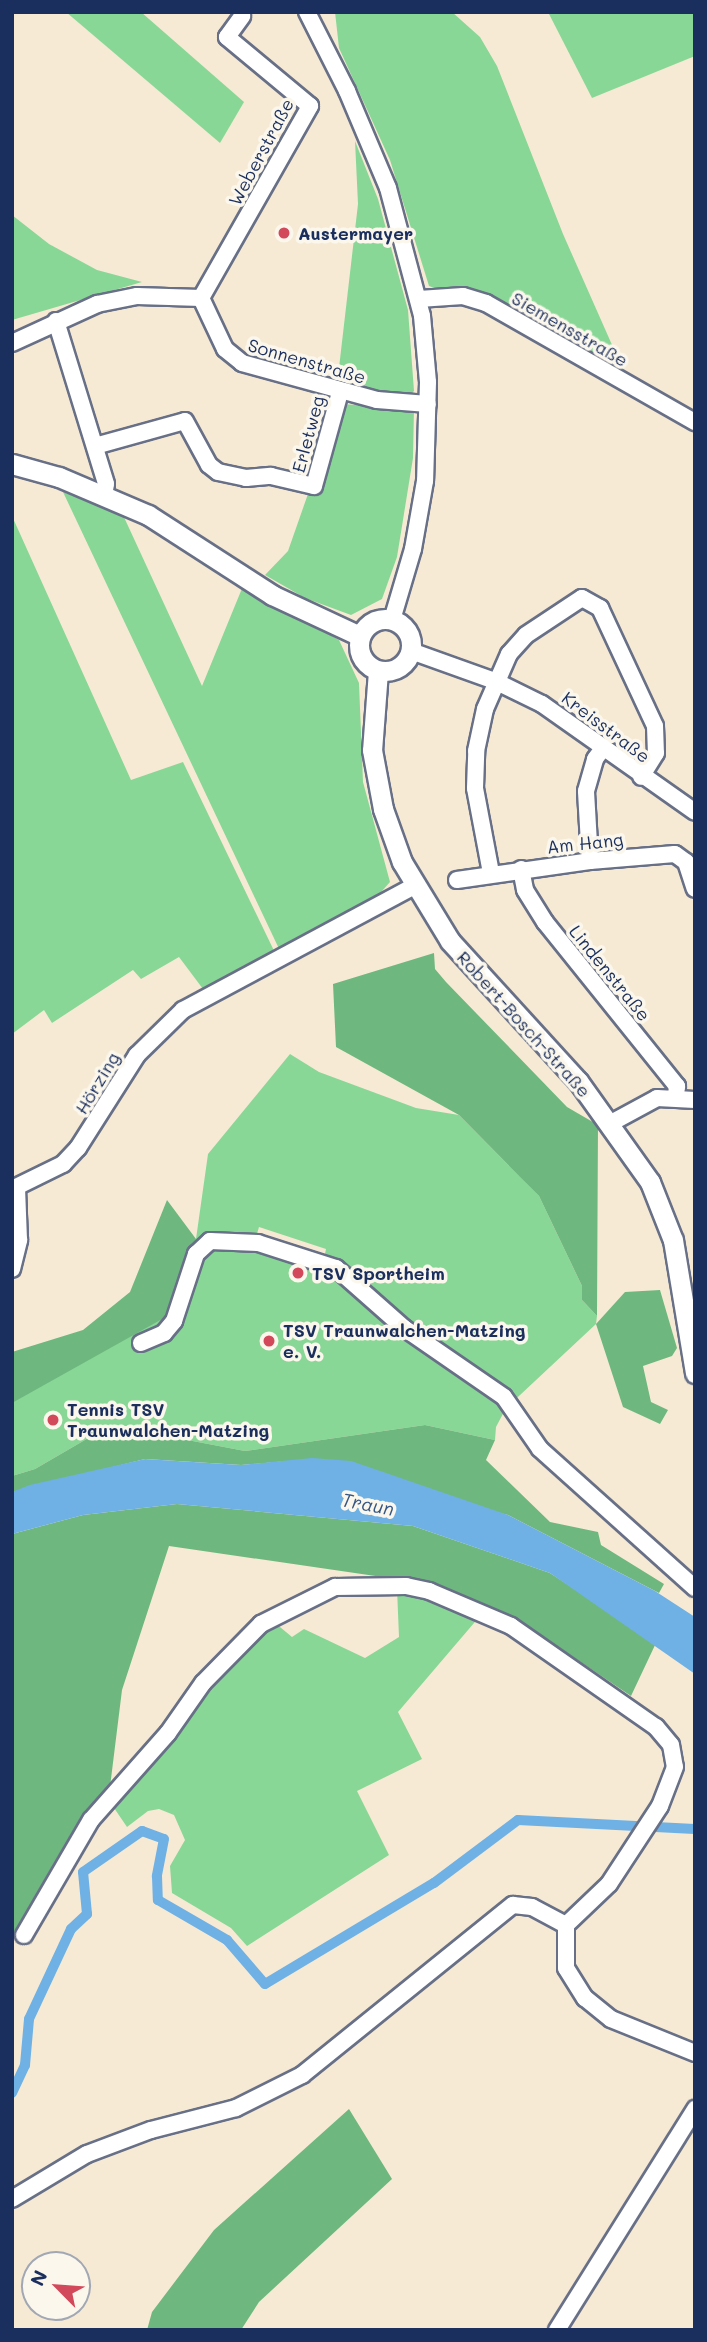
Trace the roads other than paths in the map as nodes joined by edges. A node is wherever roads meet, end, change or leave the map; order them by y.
1 (307, 12) edge
2 (242, 16) dead end
3 (201, 298) junction
4 (419, 299) junction
5 (57, 320) junction
6 (12, 343) edge
7 (340, 392) junction
8 (428, 404) junction
9 (695, 422) edge
10 (95, 446) junction
11 (12, 464) edge
12 (104, 495) junction
13 (393, 620) junction
14 (360, 636) junction
15 (411, 651) junction
16 (378, 671) junction
17 (495, 681) junction
18 (604, 747) junction
19 (641, 777) junction
20 (695, 812) edge
21 (590, 860) junction
22 (521, 869) junction
23 (491, 873) junction
24 (457, 880) dead end
25 (414, 886) junction
26 (695, 890) edge
27 (676, 1096) junction
28 (695, 1100) edge
29 (611, 1124) junction
30 (14, 1188) edge
31 (12, 1269) edge
32 (688, 1292) edge
33 (141, 1343) dead end
34 (695, 1373) edge
35 (695, 1588) edge
36 (566, 1926) junction
37 (24, 1935) dead end
38 (695, 2053) edge
39 (695, 2109) edge
40 (12, 2199) edge
41 (557, 2330) edge

1 - 4 street
2 - 3 street, Weberstraße
3 - 5 street
3 - 7 street, Sonnenstraße
4 - 8 street
4 - 9 street, Siemensstraße
5 - 6 street
5 - 10 street
7 - 8 street, Sonnenstraße
7 - 10 street, Erletweg
8 - 13 street
10 - 12 street
11 - 12 main road
12 - 14 main road
13 - 14 main road
13 - 15 main road
14 - 16 main road
15 - 16 main road
15 - 17 street, Kreisstraße
16 - 25 main road, Robert-Bosch-Straße
17 - 18 street, Kreisstraße
17 - 19 street
17 - 23 street
18 - 19 street, Kreisstraße
18 - 21 street
19 - 20 street, Kreisstraße
21 - 22 street, Am Hang
21 - 26 street, Am Hang
22 - 23 street, Am Hang
22 - 27 street, Lindenstraße
23 - 24 street, Am Hang
25 - 29 main road, Robert-Bosch-Straße
25 - 30 street, Hörzing
27 - 28 street
27 - 29 street
29 - 32 main road, Robert-Bosch-Straße
30 - 31 street, Hörzing
32 - 34 main road, Robert-Bosch-Straße
33 - 35 street
36 - 37 street
36 - 38 street
36 - 40 street
39 - 41 street

